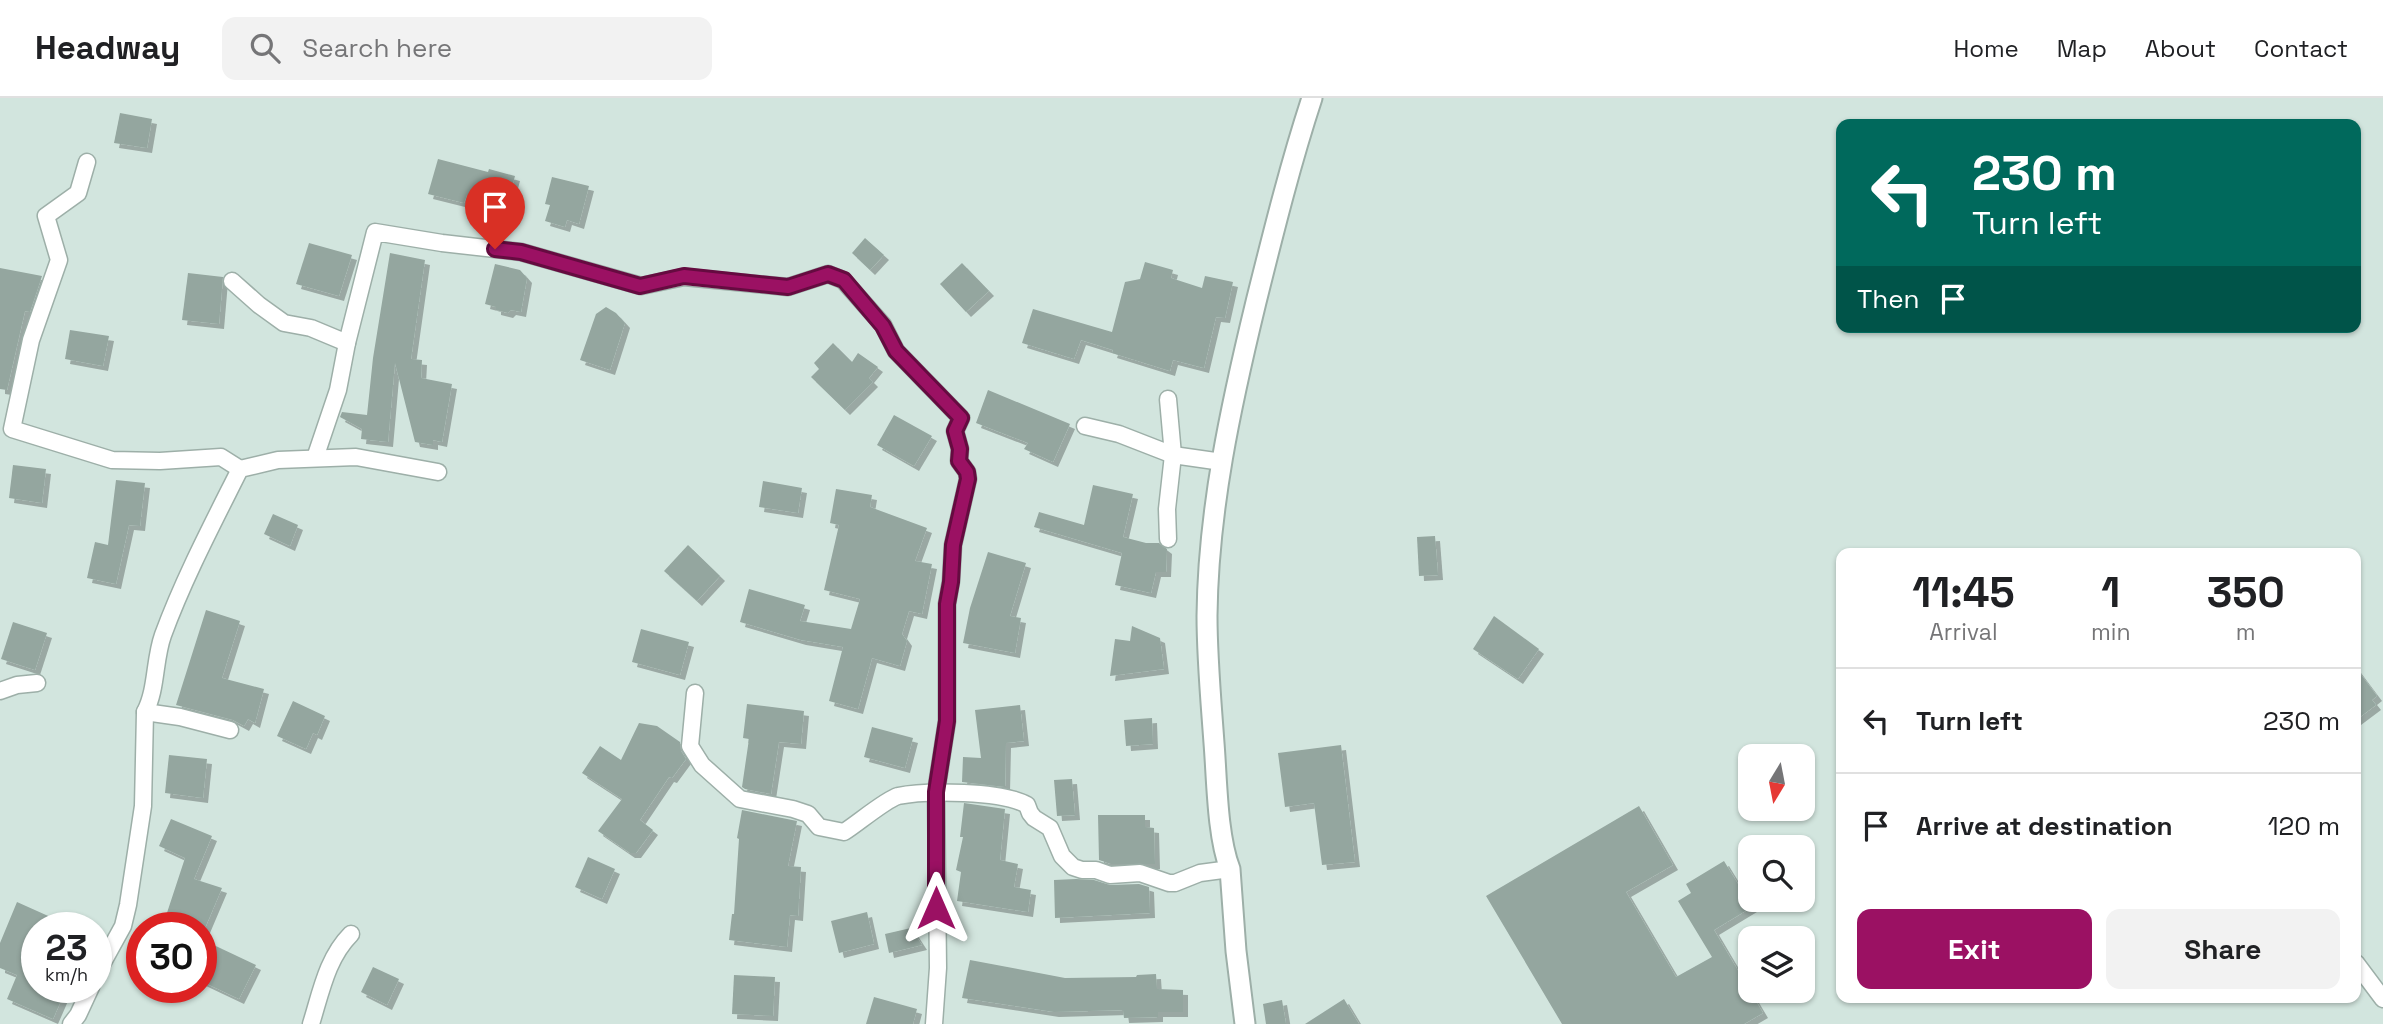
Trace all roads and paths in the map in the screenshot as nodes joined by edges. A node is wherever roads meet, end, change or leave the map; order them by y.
1 (1312, 98) edge
2 (87, 162) dead end
3 (232, 281) dead end
4 (347, 343) junction
5 (1168, 399) dead end
6 (1085, 426) dead end
7 (1173, 455) junction
8 (315, 458) junction
9 (1222, 462) junction
10 (240, 469) junction
11 (438, 472) dead end
12 (1168, 539) dead end
13 (37, 683) dead end
14 (0, 691) edge
15 (695, 692) dead end
16 (145, 712) junction
17 (230, 730) dead end
18 (936, 792) junction
19 (1230, 869) junction
20 (351, 934) dead end
21 (112, 946) edge
22 (2361, 970) edge
23 (2383, 999) edge
24 (84, 1003) edge
25 (1244, 1022) edge
26 (71, 1024) edge
27 (311, 1024) edge
28 (934, 1024) edge

1 - 9 street
2 - 10 street
3 - 4 street
4 - 8 street
4 - 18 street
5 - 7 street
6 - 7 street
7 - 9 street
7 - 12 street
8 - 10 street
8 - 11 street
9 - 19 street
10 - 16 street
13 - 14 street
15 - 18 street
16 - 17 street
16 - 21 street
18 - 19 street
18 - 28 street
19 - 25 street
20 - 27 street
22 - 23 street
24 - 26 street

